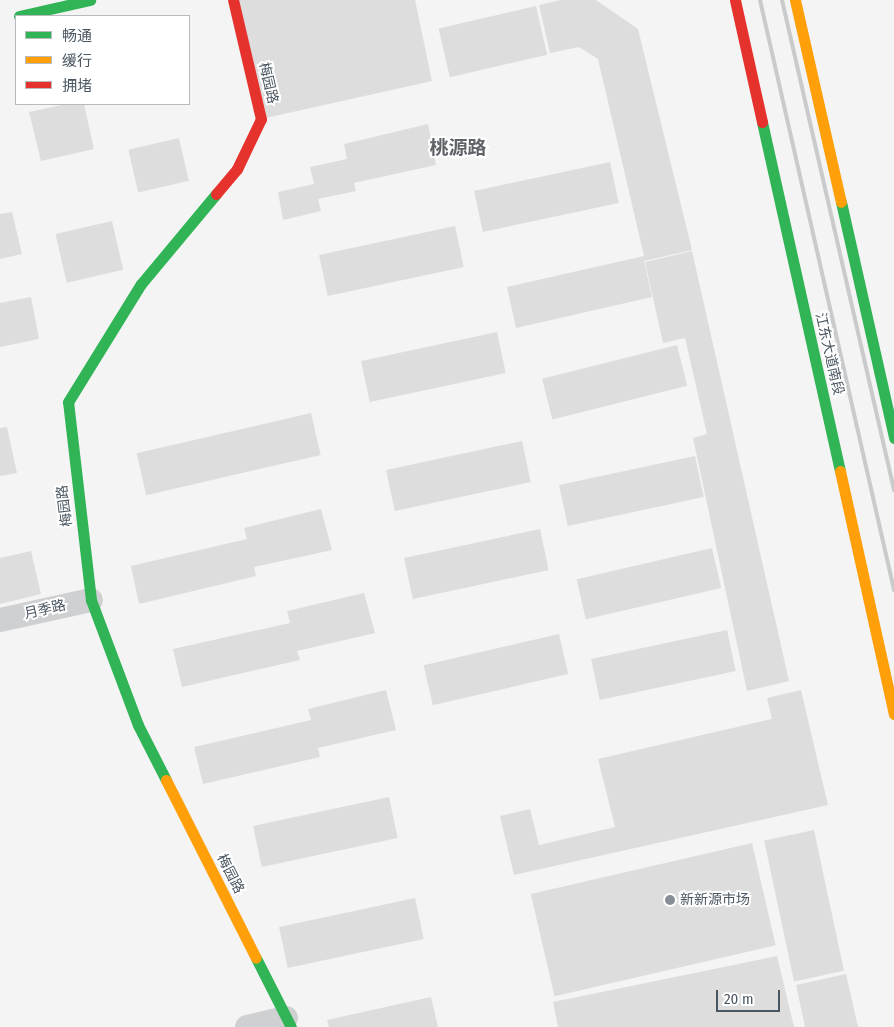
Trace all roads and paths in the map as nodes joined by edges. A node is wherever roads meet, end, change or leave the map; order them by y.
1 (90, 0) edge
2 (233, 0) edge
3 (735, 0) edge
4 (795, 0) edge
5 (24, 15) edge
6 (894, 438) edge
7 (91, 600) junction
8 (0, 620) edge
9 (894, 714) edge
10 (288, 1023) edge
11 (246, 1027) edge

1 - 5 street
2 - 7 street, 梅园路
3 - 9 street, 江东大道南段
4 - 6 street
7 - 8 street, 月季路
7 - 10 street, 梅园路
10 - 11 street

